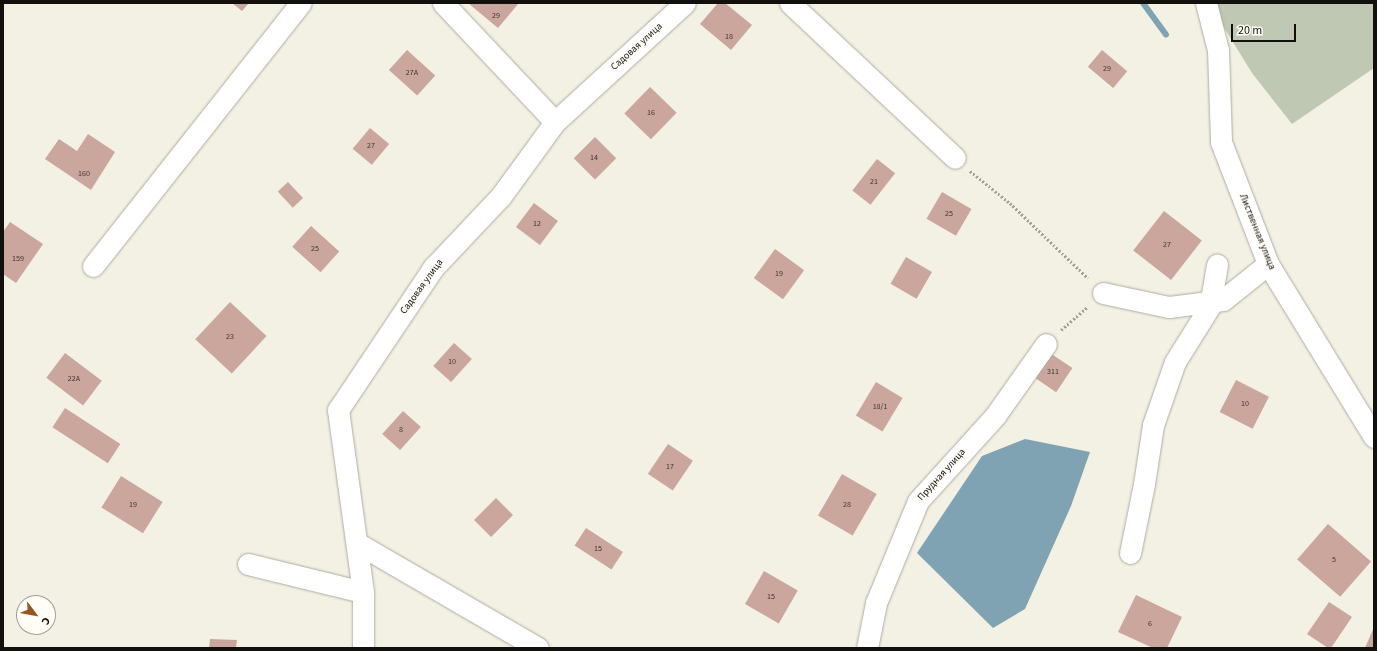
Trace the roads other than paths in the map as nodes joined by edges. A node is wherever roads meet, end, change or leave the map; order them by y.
1 (301, 3) edge
2 (443, 3) edge
3 (685, 3) edge
4 (790, 3) edge
5 (1206, 3) edge
6 (555, 122) junction
7 (955, 158) road end
8 (1268, 264) junction
9 (1217, 265) dead end
10 (93, 266) dead end
11 (1103, 293) road end
12 (1211, 301) junction
13 (1046, 344) road end
14 (1374, 437) edge
15 (357, 543) junction
16 (1130, 552) dead end
17 (248, 564) dead end
18 (363, 592) junction
19 (363, 648) edge
20 (538, 648) edge
21 (867, 648) edge

1 - 10 street
2 - 6 street
3 - 6 street, Садовая улица
4 - 7 street
5 - 8 street, Лиственная улица
6 - 15 street, Садовая улица
8 - 12 street
8 - 14 street, Лиственная улица
9 - 12 street
11 - 12 street
12 - 16 street
13 - 21 street, Прудная улица
15 - 18 street, Садовая улица
15 - 20 street
17 - 18 street
18 - 19 street, Садовая улица

